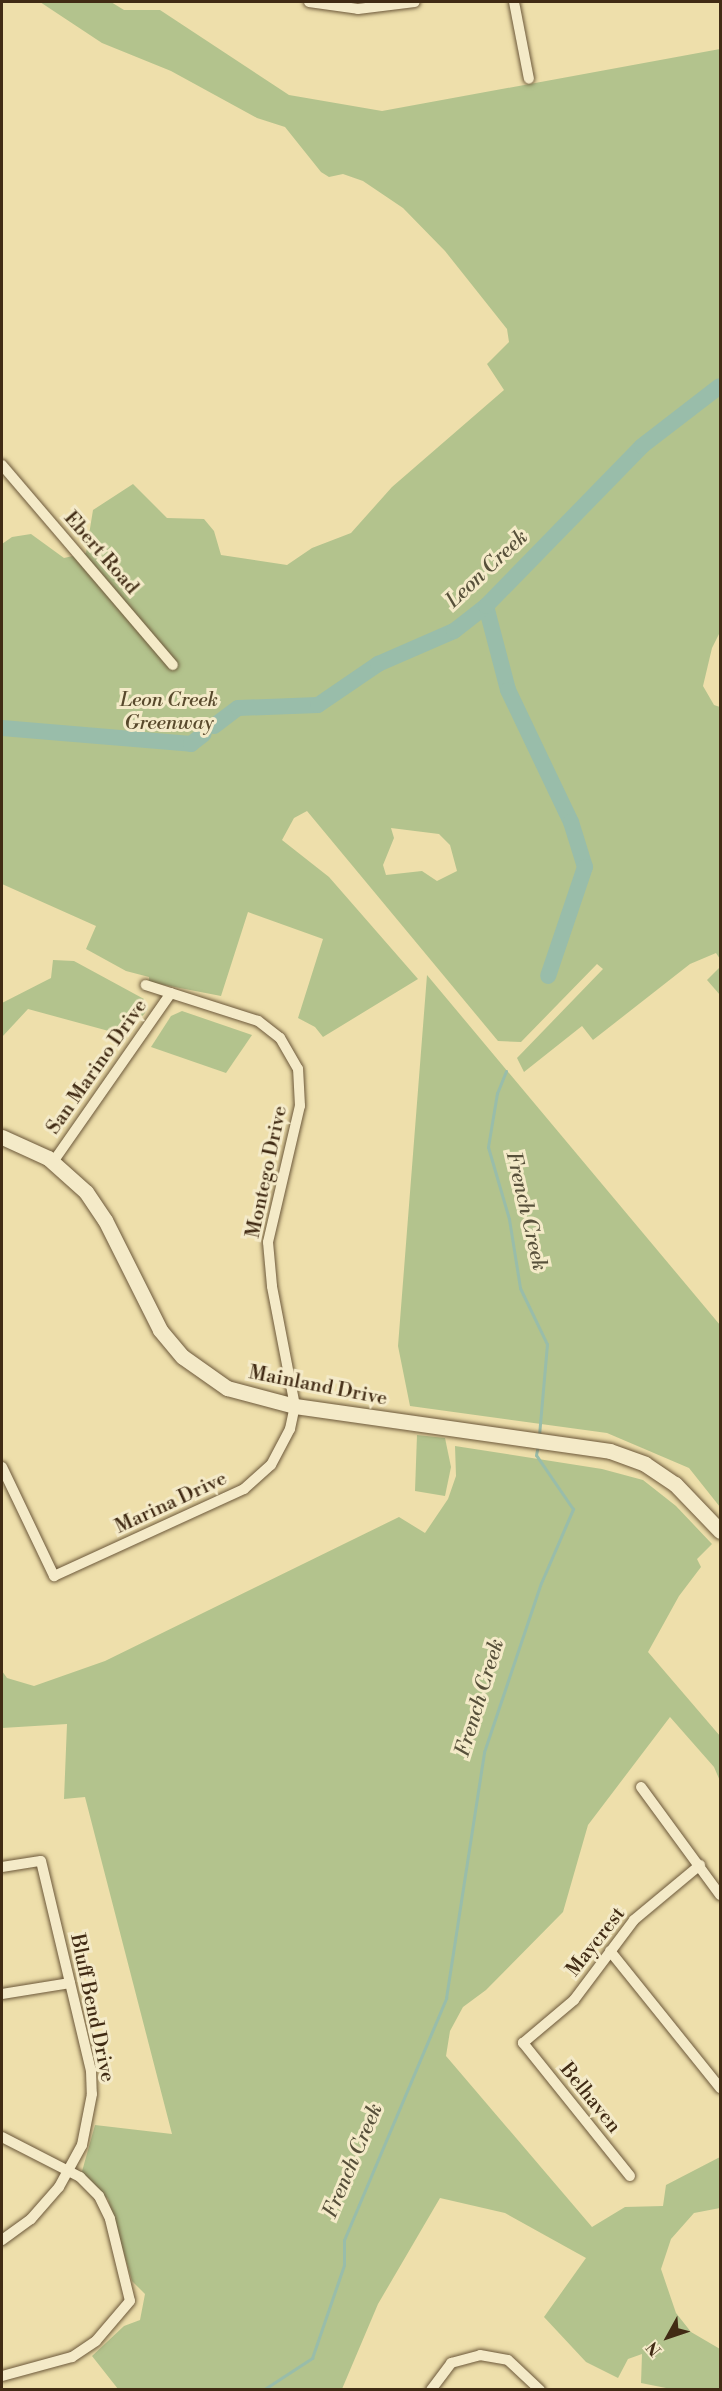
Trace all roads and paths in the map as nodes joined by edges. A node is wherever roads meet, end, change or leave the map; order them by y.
1 (309, 2) edge
2 (415, 2) edge
3 (514, 2) edge
4 (529, 79) dead end
5 (2, 465) edge
6 (174, 665) dead end
7 (146, 985) dead end
8 (171, 993) junction
9 (2, 1137) edge
10 (53, 1162) junction
11 (295, 1406) junction
12 (2, 1467) edge
13 (720, 1531) edge
14 (640, 1787) dead end
15 (700, 1865) junction
16 (2, 1867) edge
17 (720, 1895) edge
18 (610, 1951) junction
19 (70, 1983) junction
20 (2, 1994) edge
21 (523, 2043) joint
22 (720, 2088) edge
23 (2, 2137) edge
24 (69, 2171) junction
25 (630, 2176) dead end
26 (2, 2240) edge
27 (2, 2376) edge
28 (431, 2390) edge
29 (540, 2390) edge

1 - 2 street
3 - 4 street
5 - 6 street, Ebert Road
7 - 8 street
8 - 10 street, San Marino Drive
8 - 11 street, Montego Drive
9 - 10 main road, Mainland Drive
10 - 11 main road, Mainland Drive
11 - 12 street, Marina Drive
11 - 13 main road, Mainland Drive
14 - 15 street
15 - 17 street
15 - 18 street, Maycrest
16 - 19 street, Bluff Bend Drive
18 - 21 street, Maycrest
18 - 22 street
19 - 20 street
19 - 24 street, Bluff Bend Drive
21 - 25 street, Belhaven
23 - 24 street
24 - 26 street, Bluff Bend Drive
24 - 27 street
28 - 29 street

